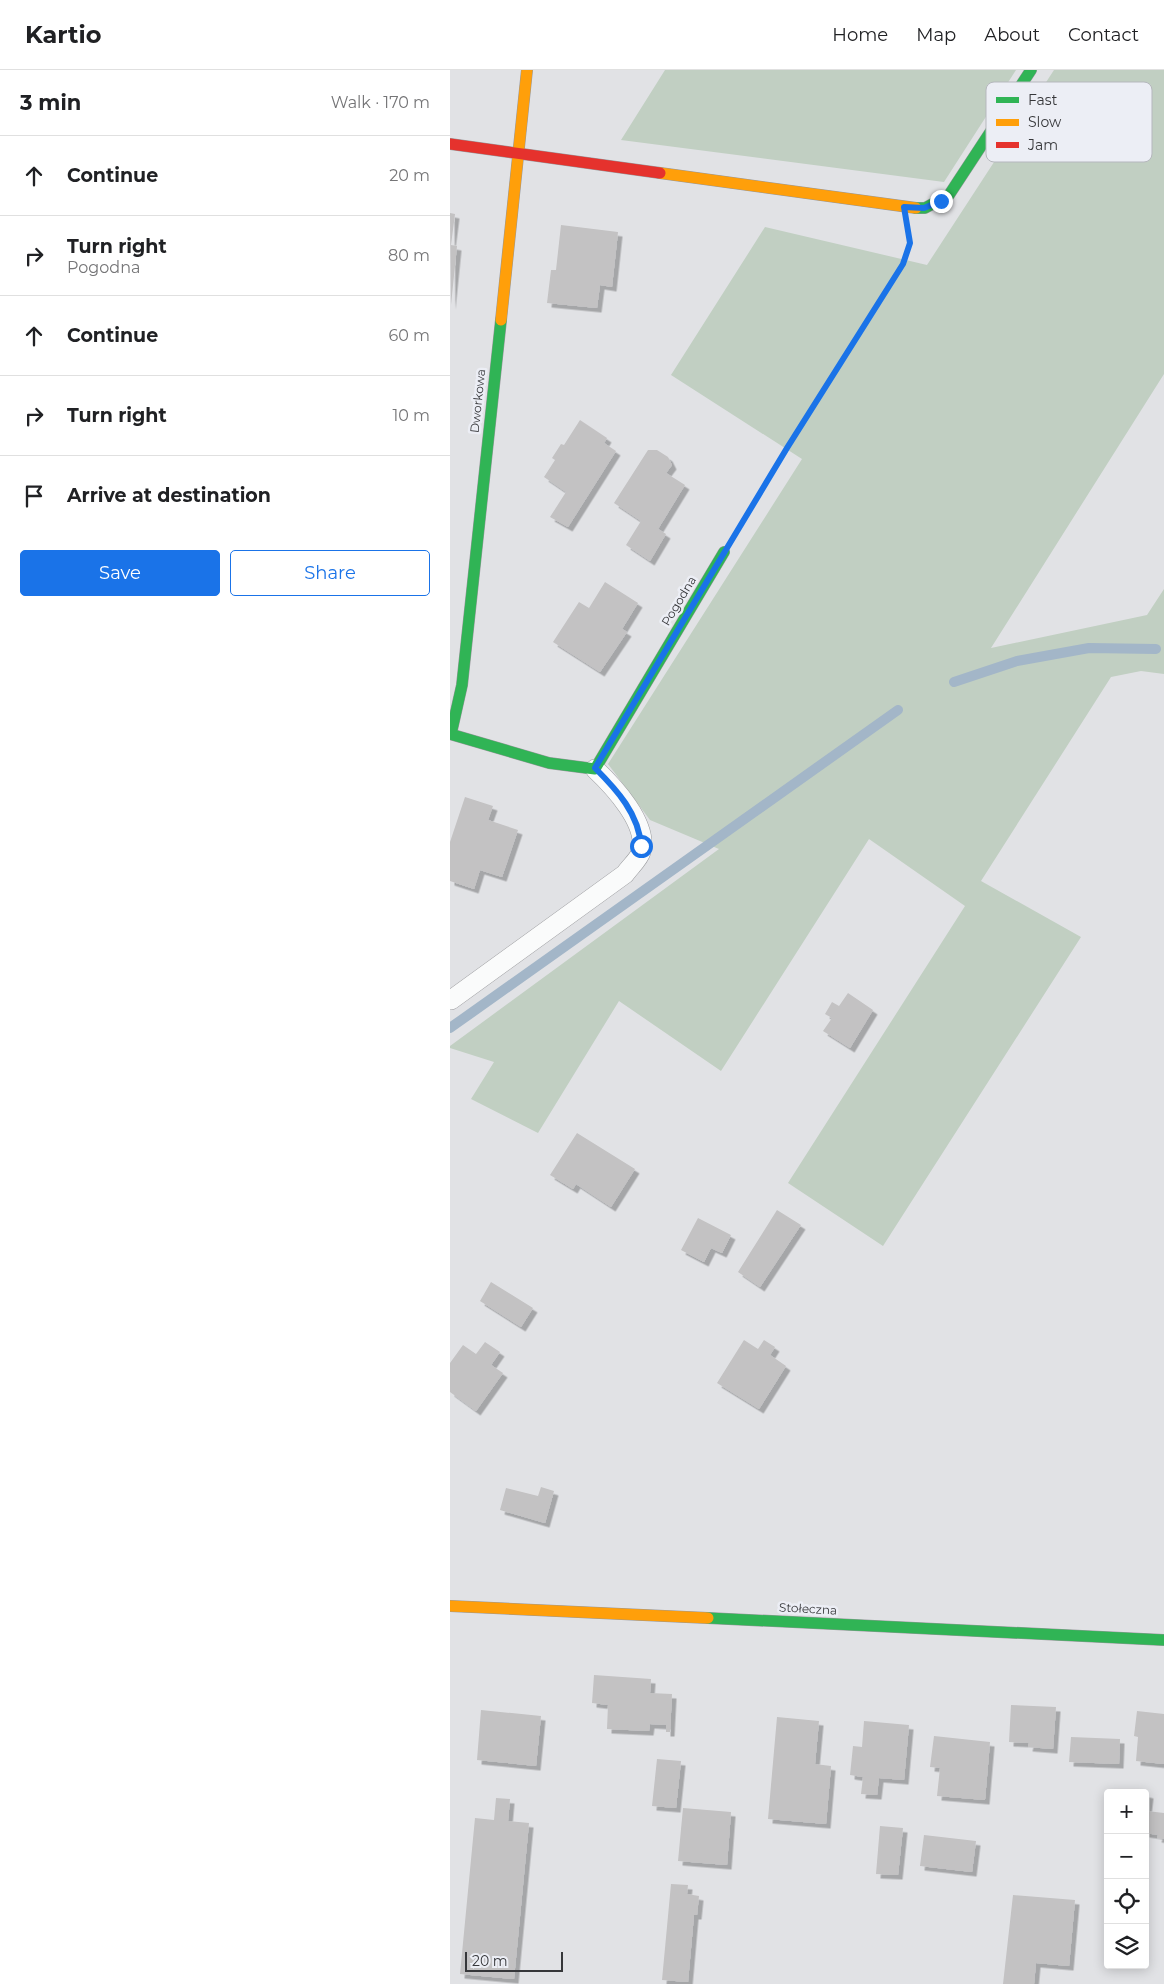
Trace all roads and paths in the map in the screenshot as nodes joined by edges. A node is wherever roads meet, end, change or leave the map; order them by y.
1 (527, 70) edge
2 (1031, 70) edge
3 (1023, 82) edge
4 (986, 140) edge
5 (450, 144) edge
6 (518, 153) junction
7 (904, 207) junction
8 (724, 552) joint
9 (451, 734) edge
10 (595, 768) junction
11 (451, 1000) edge
12 (450, 1606) edge
13 (1164, 1640) edge

1 - 6 street, Dworkowa
2 - 3 street
4 - 7 street
5 - 6 street
6 - 7 street
6 - 9 street, Dworkowa
7 - 8 path
8 - 10 street, Pogodna
9 - 10 street
10 - 11 lane
12 - 13 street, Stołeczna

